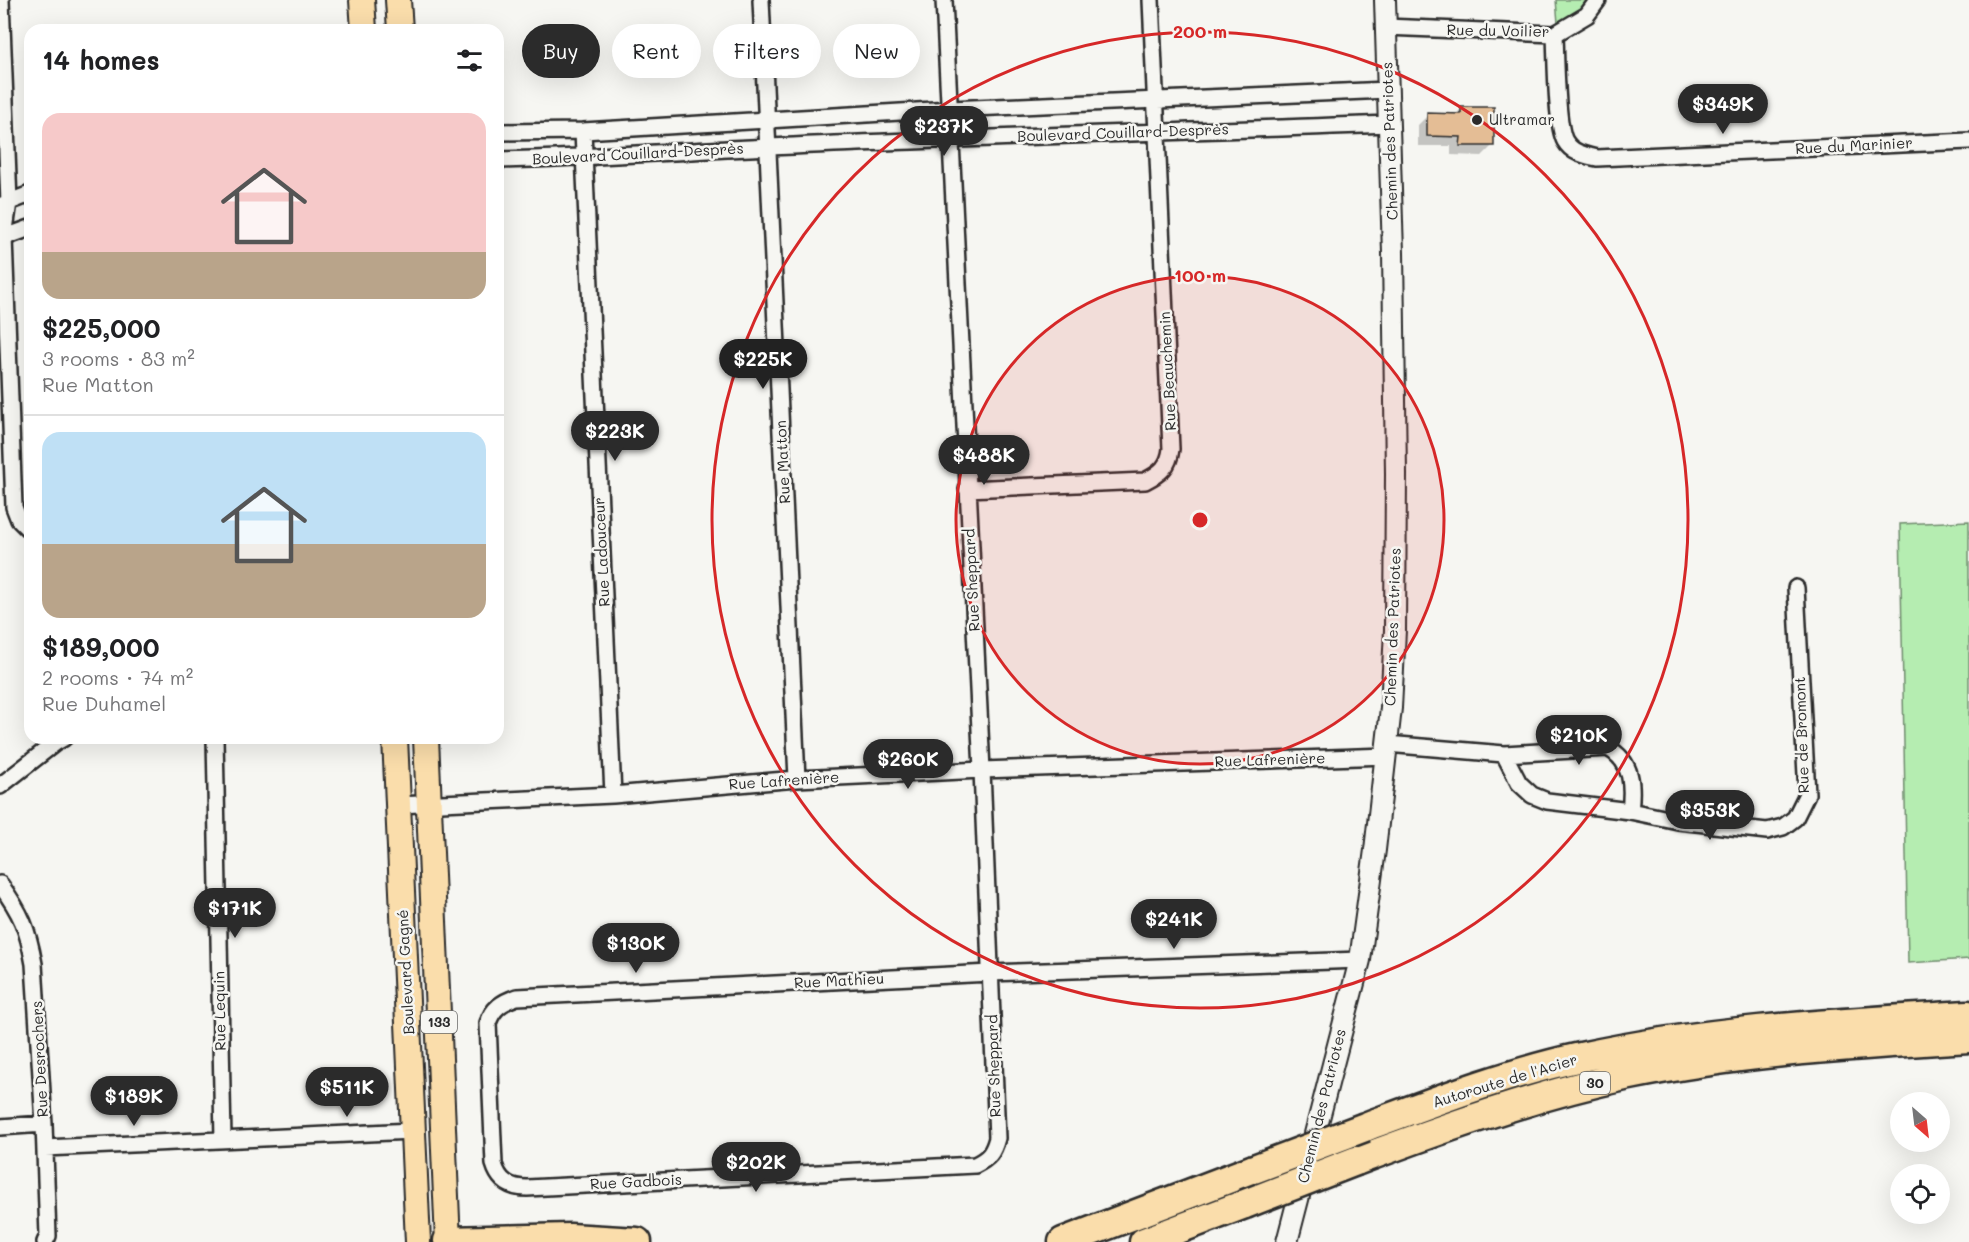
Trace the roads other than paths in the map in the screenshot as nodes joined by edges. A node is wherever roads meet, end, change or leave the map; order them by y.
1 (1, 0) edge
2 (362, 0) edge
3 (398, 0) edge
4 (761, 0) edge
5 (944, 0) edge
6 (1151, 0) edge
7 (1385, 0) edge
8 (1598, 0) edge
9 (364, 24) edge
10 (400, 24) edge
11 (1385, 27) junction
12 (1555, 34) junction
13 (1388, 90) junction
14 (1156, 100) junction
15 (950, 109) junction
16 (767, 120) junction
17 (1389, 124) junction
18 (583, 130) junction
19 (1157, 131) junction
20 (504, 132) edge
21 (951, 140) junction
22 (1969, 141) edge
23 (768, 147) junction
24 (584, 158) junction
25 (504, 160) edge
26 (24, 196) edge
27 (4, 204) edge
28 (24, 230) edge
29 (2, 238) edge
30 (968, 489) junction
31 (24, 525) edge
32 (1796, 588) dead end
33 (54, 744) edge
34 (215, 744) edge
35 (394, 744) edge
36 (426, 744) edge
37 (1387, 750) junction
38 (1504, 754) junction
39 (982, 770) junction
40 (797, 779) junction
41 (0, 786) edge
42 (613, 795) junction
43 (429, 803) junction
44 (398, 805) junction
45 (1630, 811) junction
46 (0, 884) edge
47 (1360, 960) junction
48 (990, 973) junction
49 (1969, 1015) edge
50 (1842, 1034) junction
51 (1969, 1038) edge
52 (44, 1124) junction
53 (0, 1127) edge
54 (412, 1131) junction
55 (223, 1140) junction
56 (45, 1148) junction
57 (988, 1159) joint
58 (501, 1179) joint
59 (448, 1241) edge
60 (45, 1242) edge
61 (418, 1242) edge
62 (637, 1242) edge
63 (1063, 1242) edge
64 (1144, 1242) edge
65 (1287, 1242) edge

1 - 27 street
2 - 9 main road
3 - 10 main road
4 - 16 street, Rue Matton
5 - 15 street, Rue Sheppard
6 - 14 street, Rue Beauchemin
7 - 11 street, Chemin des Patriotes
8 - 12 street, Rue du Voilier
11 - 12 street, Rue du Voilier
11 - 13 street, Chemin des Patriotes
12 - 22 street, Rue du Marinier
13 - 14 street, Boulevard Couillard-Desprès
13 - 17 street, Chemin des Patriotes
14 - 15 street, Boulevard Couillard-Desprès
14 - 19 street, Rue Beauchemin
15 - 16 street, Boulevard Couillard-Desprès
15 - 21 street, Rue Sheppard
16 - 18 street, Boulevard Couillard-Desprès
16 - 23 street, Rue Matton
17 - 19 street, Boulevard Couillard-Desprès
17 - 37 street, Chemin des Patriotes
18 - 20 street, Boulevard Couillard-Desprès
18 - 24 street, Rue Ladouceur
19 - 21 street, Boulevard Couillard-Desprès
19 - 30 street, Rue Beauchemin
21 - 23 street, Boulevard Couillard-Desprès
21 - 30 street, Rue Sheppard
23 - 24 street, Boulevard Couillard-Desprès
23 - 40 street, Rue Matton
24 - 25 street, Boulevard Couillard-Desprès
24 - 42 street, Rue Ladouceur
26 - 27 street
27 - 29 street
28 - 29 street
29 - 31 street
30 - 39 street, Rue Sheppard
32 - 45 street, Rue de Bromont
33 - 41 street
34 - 55 street, Rue Lequin
35 - 44 main road, Boulevard Gagné / 133
36 - 43 main road, Boulevard Gagné / 133
37 - 38 street
37 - 39 street, Rue Lafrenière
37 - 47 street, Chemin des Patriotes
38 - 45 street, Rue de Bromont
38 - 45 street
39 - 40 street, Rue Lafrenière
39 - 48 street, Rue Sheppard
40 - 42 street, Rue Lafrenière
42 - 43 street, Rue Lafrenière
43 - 44 street, Rue Lafrenière
43 - 59 main road, Boulevard Gagné / 133
44 - 54 main road, Boulevard Gagné / 133
46 - 52 street, Rue Desrochers
47 - 48 street, Rue Mathieu
47 - 65 street, Chemin des Patriotes
48 - 57 street, Rue Sheppard
48 - 58 street, Rue Mathieu
49 - 50 highway, Autoroute de l'Acier / 30
50 - 51 highway, Autoroute de l'Acier / 30
50 - 63 highway, Autoroute de l'Acier / 30, bridge
50 - 64 highway, Autoroute de l'Acier / 30, bridge
52 - 53 street
52 - 56 street, Rue Desrochers
54 - 55 street
54 - 61 main road, Boulevard Gagné / 133
55 - 56 street
56 - 60 street, Rue Desrochers
57 - 58 street, Rue Gadbois
59 - 62 highway

